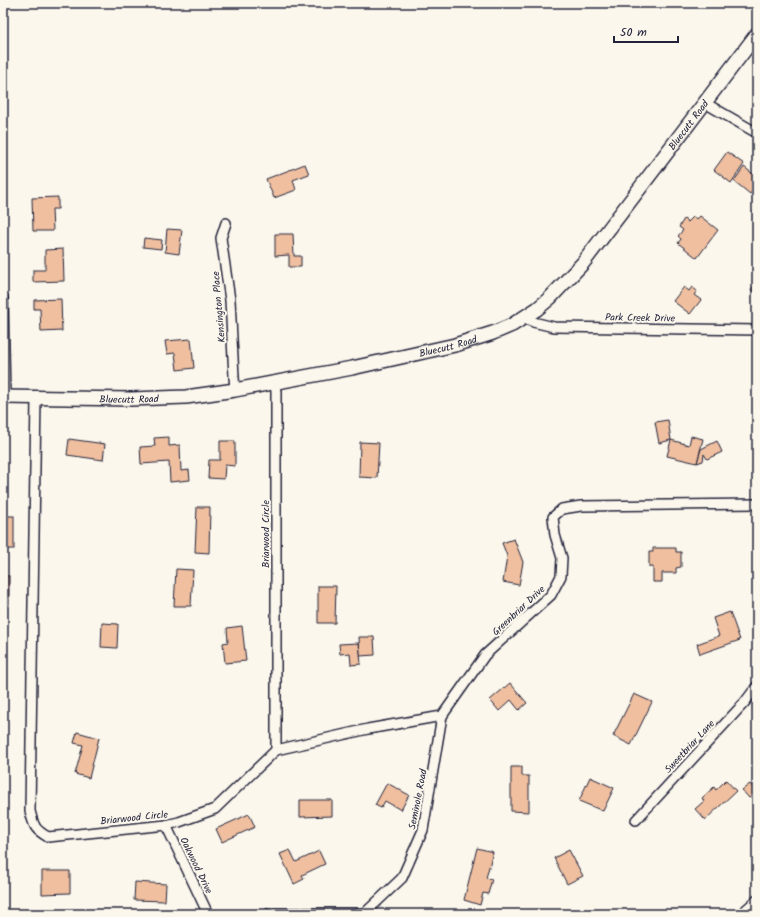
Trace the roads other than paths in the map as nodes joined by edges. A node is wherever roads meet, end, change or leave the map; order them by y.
1 (757, 34) edge
2 (705, 103) junction
3 (757, 133) edge
4 (226, 223) dead end
5 (3, 297) edge
6 (524, 318) junction
7 (757, 330) edge
8 (275, 384) junction
9 (235, 390) junction
10 (4, 397) edge
11 (36, 397) junction
12 (757, 504) edge
13 (757, 686) edge
14 (442, 716) junction
15 (276, 750) junction
16 (636, 820) dead end
17 (166, 826) junction
18 (757, 900) edge
19 (208, 914) edge
20 (268, 914) edge
21 (365, 914) edge
22 (741, 914) edge

1 - 2 street, Bluecutt Road
2 - 3 street
2 - 6 street, Bluecutt Road
4 - 9 street, Kensington Place
5 - 10 street
6 - 7 street, Park Creek Drive
6 - 8 street, Bluecutt Road
8 - 9 street, Bluecutt Road
8 - 15 street, Briarwood Circle
9 - 11 street, Bluecutt Road
10 - 11 street, Bluecutt Road
11 - 17 street, Briarwood Circle
12 - 14 street, Greenbriar Drive
13 - 16 street, Sweetbriar Lane
14 - 15 street
14 - 21 street, Seminole Road
15 - 17 street, Briarwood Circle
17 - 19 street, Oakwood Drive
18 - 22 street
20 - 21 street, Seminole Road

